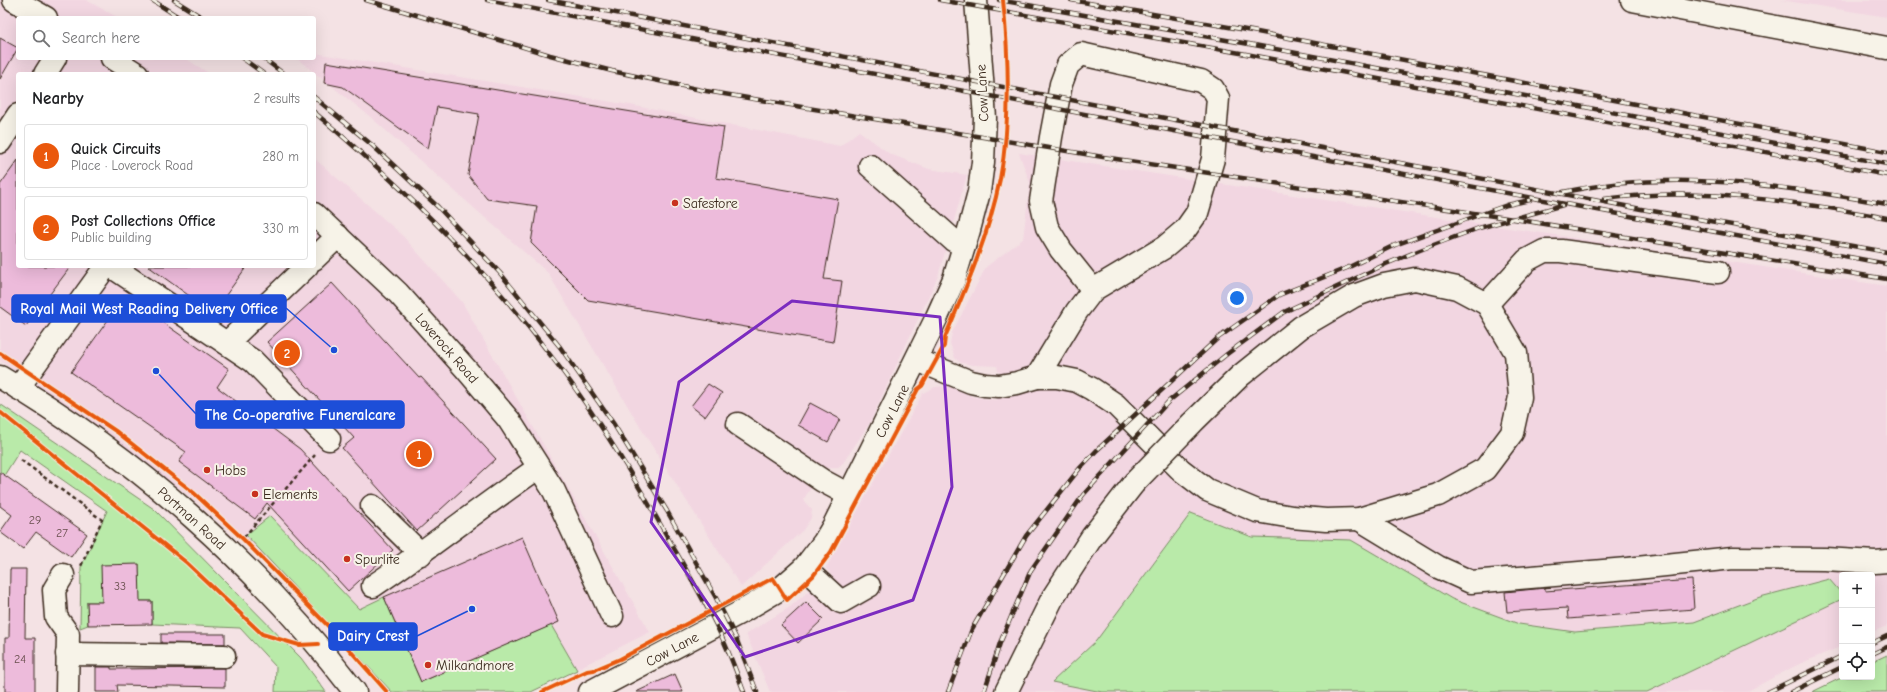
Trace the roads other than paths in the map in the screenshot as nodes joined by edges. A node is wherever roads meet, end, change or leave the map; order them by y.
1 (14, 0) edge
2 (976, 0) edge
3 (1632, 0) edge
4 (42, 16) edge
5 (1887, 48) edge
6 (54, 60) edge
7 (115, 60) edge
8 (46, 72) edge
9 (134, 72) edge
10 (16, 118) edge
11 (0, 142) edge
12 (870, 166) dead end
13 (316, 216) edge
14 (338, 236) junction
15 (964, 246) junction
16 (316, 257) edge
17 (104, 268) edge
18 (114, 268) edge
19 (305, 268) edge
20 (1718, 272) dead end
21 (1093, 290) junction
22 (1487, 304) junction
23 (227, 343) junction
24 (917, 360) junction
25 (1037, 376) junction
26 (9, 382) edge
27 (738, 424) dead end
28 (329, 439) road end
29 (538, 468) junction
30 (849, 495) junction
31 (372, 506) dead end
32 (1359, 519) junction
33 (421, 554) junction
34 (1887, 561) edge
35 (804, 568) junction
36 (63, 574) road end
37 (373, 586) dead end
38 (869, 586) dead end
39 (612, 616) dead end
40 (67, 654) junction
41 (224, 656) dead end
42 (67, 692) edge
43 (355, 692) edge
44 (590, 692) edge
45 (1006, 692) edge

1 - 4 street
2 - 15 street, Cow Lane
3 - 5 street
6 - 8 street
7 - 9 street
10 - 11 street
12 - 15 street
13 - 14 street, Loverock Road
14 - 16 street
14 - 29 street, Loverock Road
15 - 24 street, Cow Lane
17 - 26 street
18 - 23 street
19 - 23 street
20 - 22 street
21 - 21 street
21 - 25 street
22 - 32 street
22 - 45 street, bridge
23 - 28 street
24 - 25 street
24 - 30 street, Cow Lane
25 - 32 street
26 - 43 street, Portman Road
27 - 30 street
29 - 33 street
29 - 39 street, Loverock Road
30 - 35 street, Cow Lane
31 - 33 street
32 - 34 street
33 - 37 street
35 - 38 street
35 - 44 street, Cow Lane
36 - 40 street
40 - 41 street
40 - 42 street

